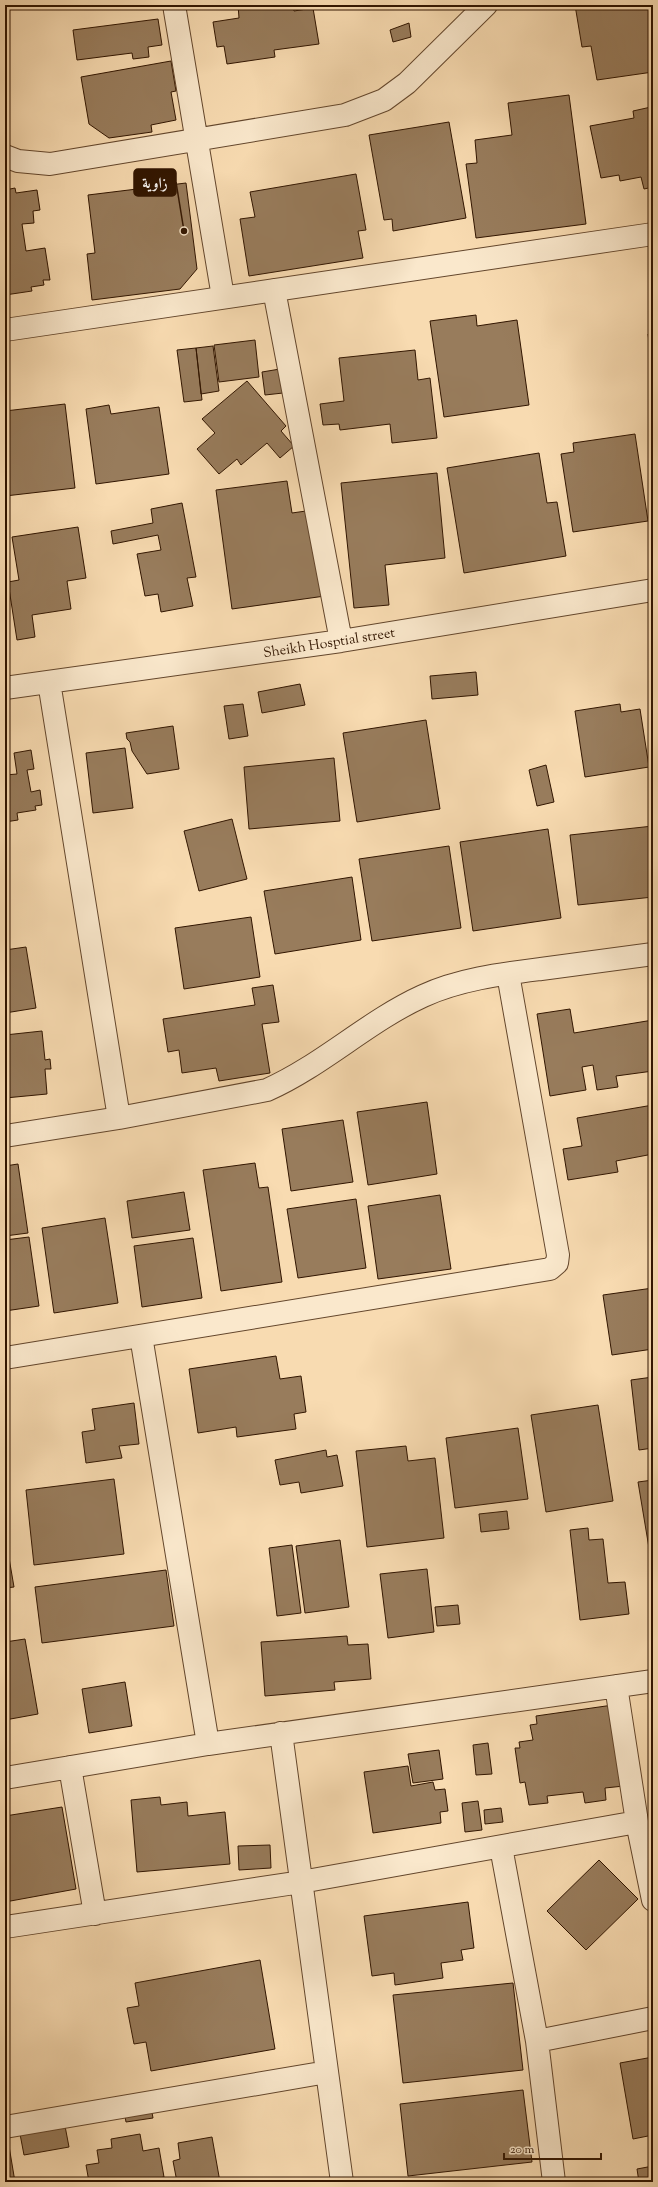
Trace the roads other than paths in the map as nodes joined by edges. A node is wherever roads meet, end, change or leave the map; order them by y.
1 (174, 5) edge
2 (486, 5) edge
3 (196, 139) junction
4 (5, 156) edge
5 (653, 234) edge
6 (274, 290) junction
7 (223, 297) junction
8 (5, 330) edge
9 (653, 590) edge
10 (341, 641) junction
11 (49, 682) junction
12 (5, 688) edge
13 (653, 954) edge
14 (508, 974) junction
15 (119, 1118) junction
16 (5, 1136) edge
17 (141, 1336) junction
18 (5, 1358) edge
19 (653, 1681) edge
20 (616, 1686) junction
21 (281, 1733) junction
22 (208, 1744) junction
23 (70, 1767) junction
24 (5, 1778) edge
25 (637, 1822) junction
26 (501, 1847) junction
27 (301, 1882) junction
28 (653, 1900) edge
29 (95, 1914) junction
30 (5, 1927) edge
31 (653, 2018) edge
32 (537, 2041) junction
33 (326, 2072) junction
34 (5, 2127) edge
35 (342, 2182) edge
36 (554, 2182) edge

1 - 3 street
2 - 3 street
3 - 4 street
3 - 7 street
5 - 6 street
6 - 7 street
6 - 10 street
7 - 8 street
9 - 10 street, Sheikh Hosptial street
10 - 11 street, Sheikh Hosptial street
11 - 12 street, Sheikh Hosptial street
11 - 15 street
13 - 14 street
14 - 15 street
14 - 17 street
15 - 16 street
17 - 18 street
17 - 22 street
19 - 20 street
20 - 21 street
20 - 25 street
21 - 22 street
21 - 27 street
22 - 23 street
23 - 24 street
23 - 29 street
25 - 26 street
25 - 28 street
26 - 27 street
26 - 32 street
27 - 29 street
27 - 33 street
29 - 30 street
31 - 32 street
32 - 36 street
33 - 34 street
33 - 35 street

